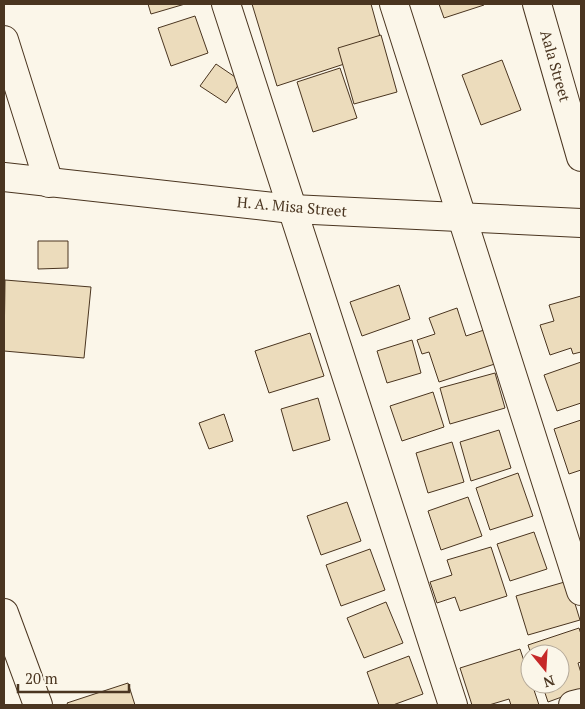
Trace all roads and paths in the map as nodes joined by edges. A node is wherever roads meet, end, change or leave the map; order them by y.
1 (226, 4) edge
2 (394, 4) edge
3 (537, 4) edge
4 (4, 40) edge
5 (581, 157) edge
6 (4, 177) edge
7 (50, 183) junction
8 (292, 209) junction
9 (462, 218) junction
10 (581, 223) edge
11 (581, 591) edge
12 (4, 613) edge
13 (581, 703) edge
14 (38, 705) edge
15 (453, 705) edge
16 (574, 705) edge

1 - 8 street
2 - 9 street
3 - 5 street, Aala Street
4 - 7 street
6 - 7 street, H. A. Misa Street
7 - 8 street, H. A. Misa Street
8 - 9 street, H. A. Misa Street
8 - 15 street
9 - 10 street, H. A. Misa Street
9 - 11 street
12 - 14 street
13 - 16 street

